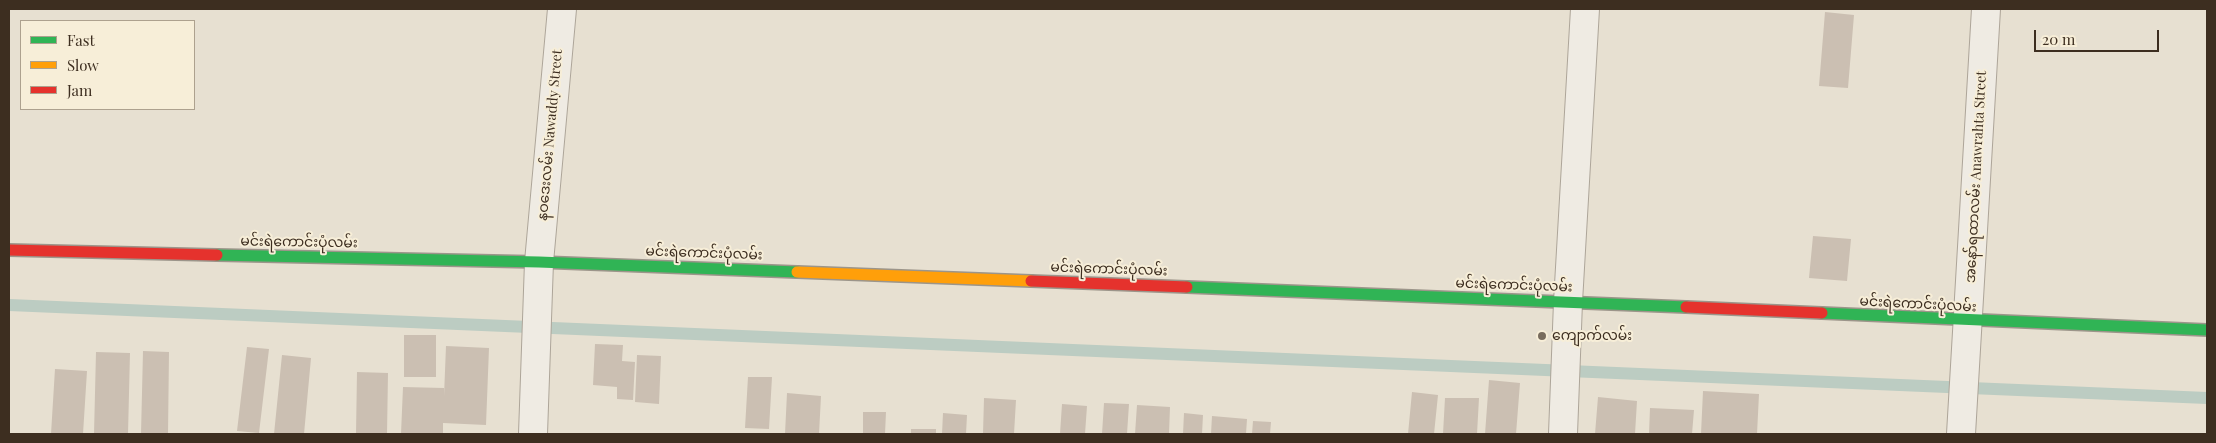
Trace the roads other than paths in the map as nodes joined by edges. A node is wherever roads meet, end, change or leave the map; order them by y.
1 (562, 9) edge
2 (1585, 9) edge
3 (1986, 9) edge
4 (9, 250) edge
5 (539, 262) junction
6 (1568, 302) junction
7 (1968, 321) junction
8 (2207, 330) edge
9 (533, 434) edge
10 (1563, 434) edge
11 (1961, 434) edge

1 - 5 street, နဝဒေးလမ်း Nawaddy Street
2 - 6 street
3 - 7 street, အနော်ရထာလမ်း Anawrahta Street
4 - 5 street, မင်းရဲကောင်းပုံလမ်း
5 - 6 street, မင်းရဲကောင်းပုံလမ်း
5 - 9 street, နဝဒေးလမ်း Nawaddy Street
6 - 7 street, မင်းရဲကောင်းပုံလမ်း
6 - 10 street
7 - 8 street, မင်းရဲကောင်းပုံလမ်း
7 - 11 street, အနော်ရထာလမ်း Anawrahta Street

